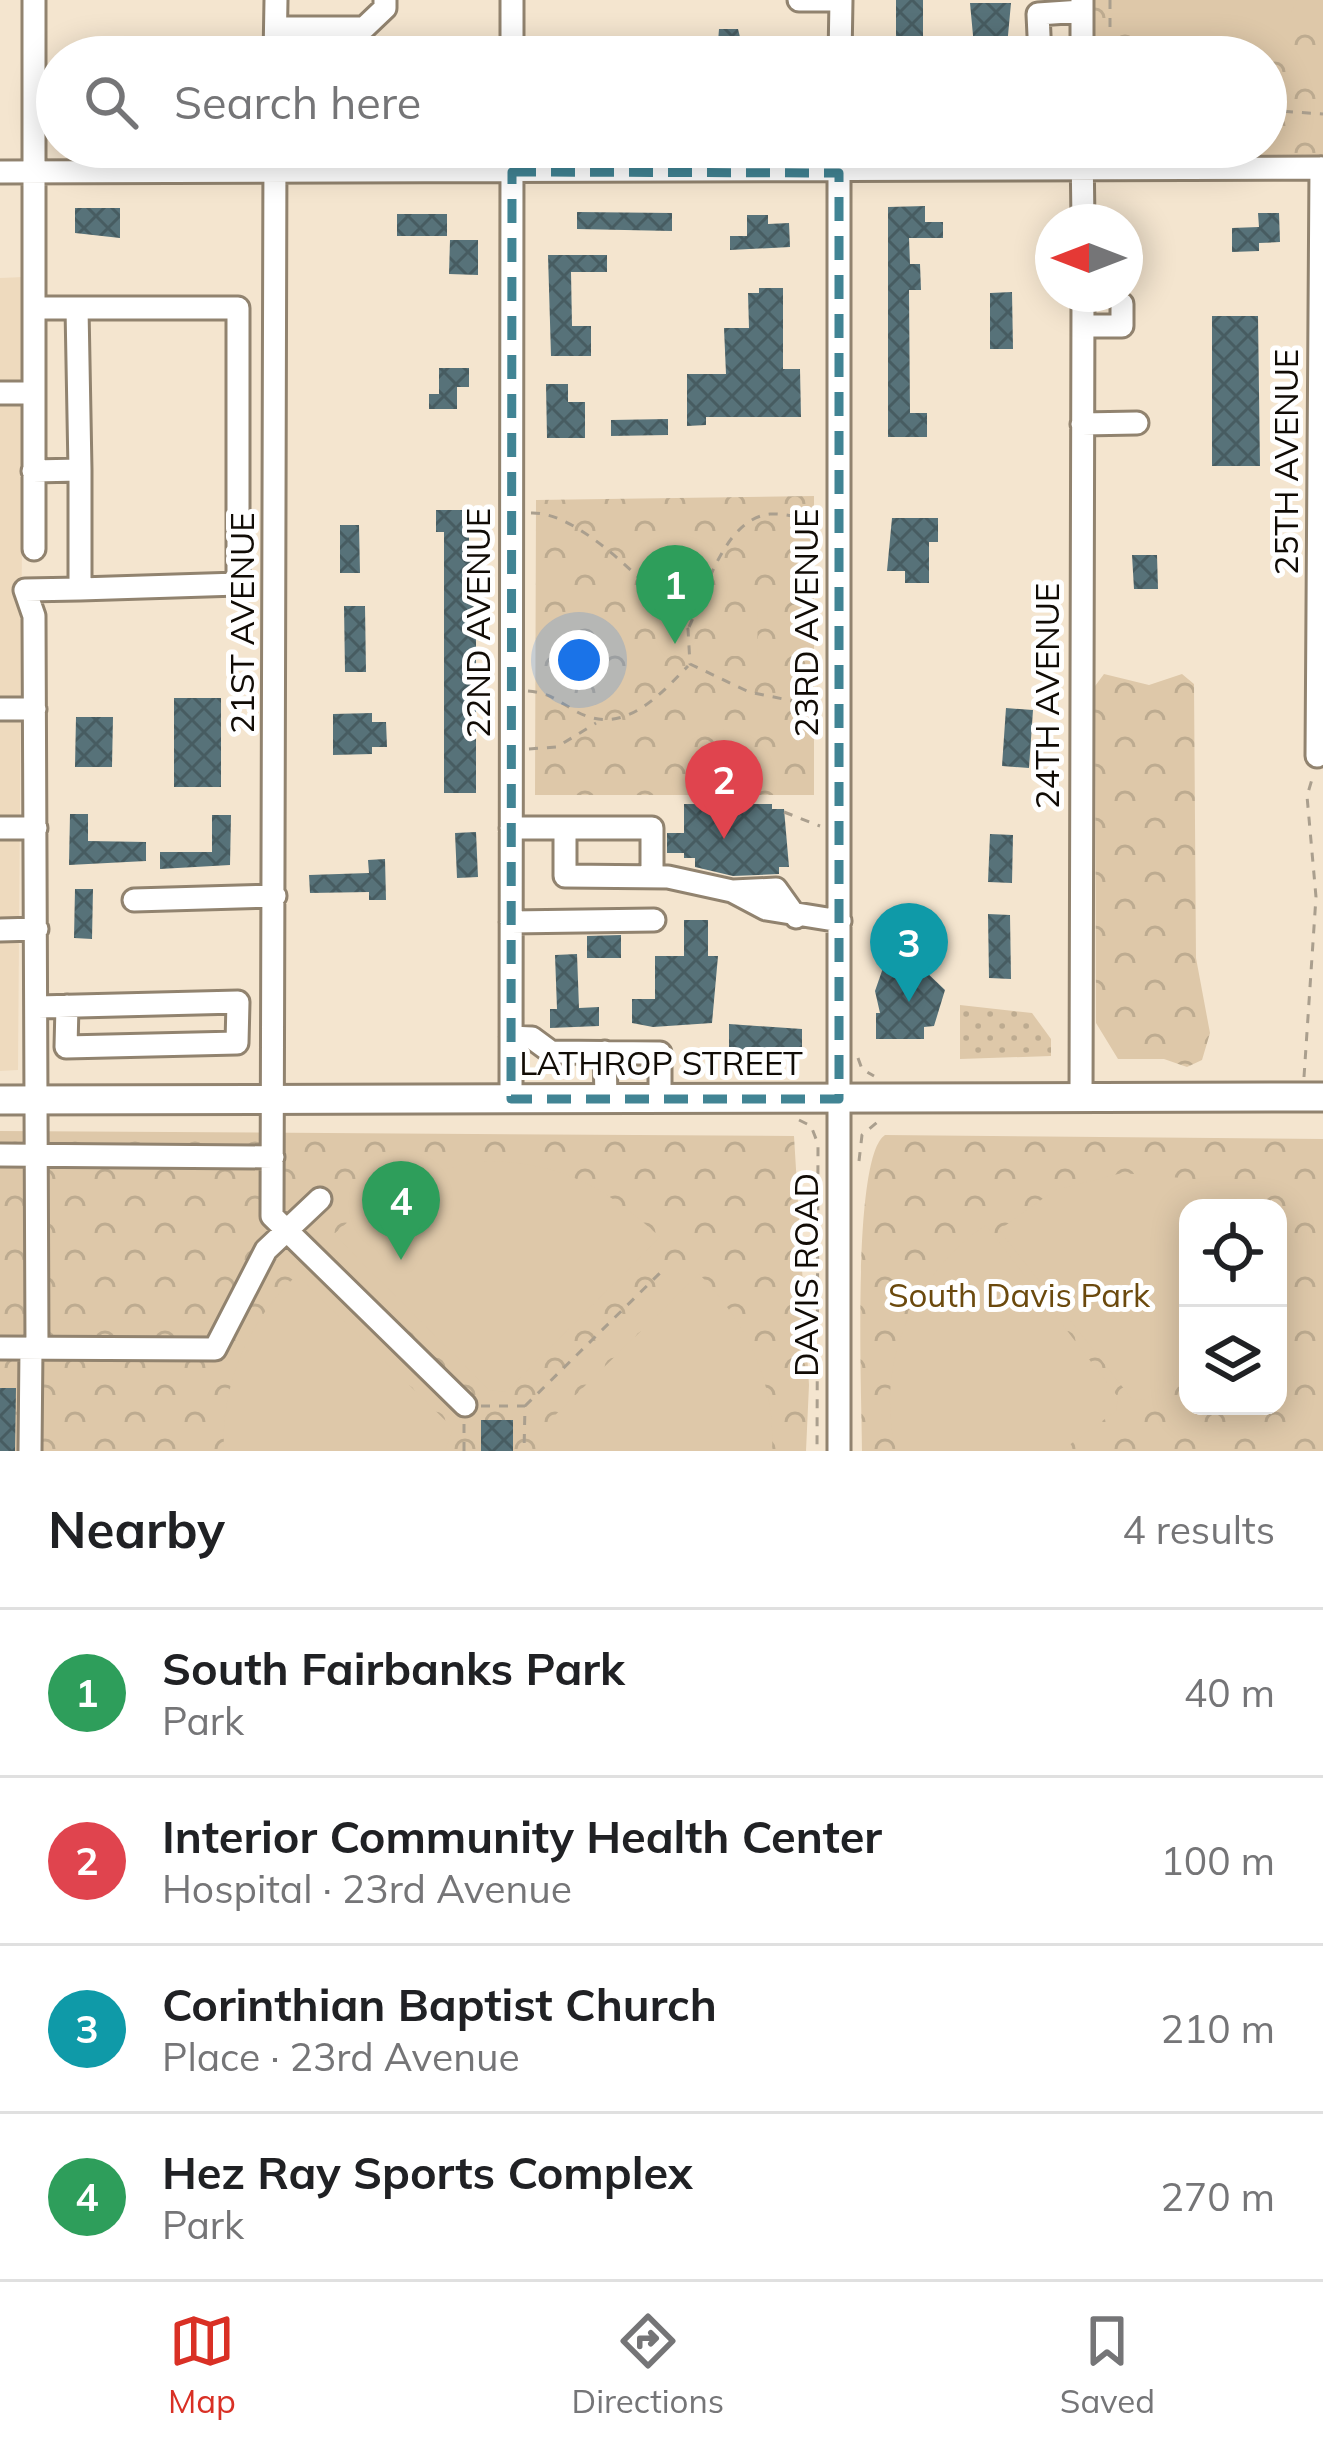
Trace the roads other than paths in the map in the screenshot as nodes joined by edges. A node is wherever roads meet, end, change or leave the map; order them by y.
1 (34, 0) edge
2 (276, 0) edge
3 (385, 0) edge
4 (512, 0) edge
5 (799, 0) edge
6 (841, 0) edge
7 (1082, 6) edge
8 (276, 28) junction
9 (276, 36) edge
10 (512, 36) edge
11 (840, 36) edge
12 (1039, 36) edge
13 (1287, 167) edge
14 (274, 168) edge
15 (512, 168) edge
16 (838, 168) edge
17 (919, 168) edge
18 (1082, 168) edge
19 (1322, 168) edge
20 (0, 172) edge
21 (34, 172) junction
22 (274, 172) junction
23 (512, 172) junction
24 (838, 173) junction
25 (1082, 204) edge
26 (34, 308) junction
27 (77, 308) junction
28 (1083, 312) edge
29 (1083, 326) junction
30 (1122, 350) dead end
31 (0, 393) edge
32 (33, 393) junction
33 (1137, 423) dead end
34 (1082, 424) junction
35 (80, 470) junction
36 (33, 472) junction
37 (34, 550) dead end
38 (80, 589) junction
39 (0, 709) edge
40 (35, 709) junction
41 (1317, 757) road end
42 (0, 828) edge
43 (36, 828) junction
44 (511, 828) junction
45 (565, 828) junction
46 (652, 876) junction
47 (274, 896) junction
48 (134, 900) dead end
49 (654, 920) dead end
50 (840, 921) junction
51 (511, 922) junction
52 (37, 929) junction
53 (0, 930) edge
54 (38, 1006) junction
55 (67, 1006) junction
56 (511, 1036) junction
57 (605, 1052) junction
58 (1313, 1088) edge
59 (1081, 1098) junction
60 (511, 1099) junction
61 (606, 1099) junction
62 (660, 1099) junction
63 (838, 1099) junction
64 (0, 1100) edge
65 (38, 1100) junction
66 (273, 1100) junction
67 (0, 1155) edge
68 (37, 1155) junction
69 (273, 1156) junction
70 (320, 1199) dead end
71 (287, 1231) junction
72 (0, 1348) edge
73 (34, 1348) junction
74 (465, 1405) road end
75 (30, 1451) edge
76 (839, 1451) edge

1 - 21 street
2 - 8 street
3 - 8 street
4 - 10 street
5 - 6 street
6 - 11 street
7 - 12 street
8 - 9 street
13 - 19 street
14 - 22 street, 21ST AVENUE
15 - 23 street, 22ND AVENUE
16 - 24 street, 23RD AVENUE
17 - 24 street
18 - 25 street
19 - 41 street, 25TH AVENUE
20 - 21 street
21 - 22 street
21 - 26 street
22 - 23 street
22 - 47 street, 21ST AVENUE
23 - 24 street
23 - 44 street, 22ND AVENUE
24 - 50 street, 23RD AVENUE
26 - 27 street
26 - 32 street
27 - 35 street
27 - 38 street
28 - 29 street, 24TH AVENUE
29 - 30 street
29 - 34 street, 24TH AVENUE
31 - 32 street
32 - 36 street
33 - 34 street
34 - 59 street, 24TH AVENUE
35 - 36 street
35 - 38 street
36 - 37 street
38 - 40 street
39 - 40 street
40 - 43 street
42 - 43 street
43 - 52 street
44 - 45 street
44 - 51 street, 22ND AVENUE
45 - 46 street
45 - 46 street
46 - 50 street
47 - 48 street
47 - 66 street, 21ST AVENUE
49 - 51 street
50 - 63 street, 23RD AVENUE
51 - 56 street, 22ND AVENUE
52 - 53 street
52 - 54 street
54 - 55 street
54 - 65 street
55 - 55 street
56 - 57 street
56 - 60 street, 22ND AVENUE
57 - 61 street
57 - 62 street
58 - 59 main road, LATHROP STREET
59 - 63 main road, LATHROP STREET
60 - 61 main road, LATHROP STREET
60 - 66 main road, LATHROP STREET
61 - 62 main road, LATHROP STREET
62 - 63 main road, LATHROP STREET
63 - 76 street, DAVIS ROAD
64 - 65 main road, LATHROP STREET
65 - 66 main road, LATHROP STREET
65 - 68 street
66 - 69 street, 21ST AVENUE
67 - 68 street
68 - 69 street
68 - 73 street
69 - 71 street, 21ST AVENUE
70 - 71 street
71 - 73 street
71 - 74 street
72 - 73 street
73 - 75 street

